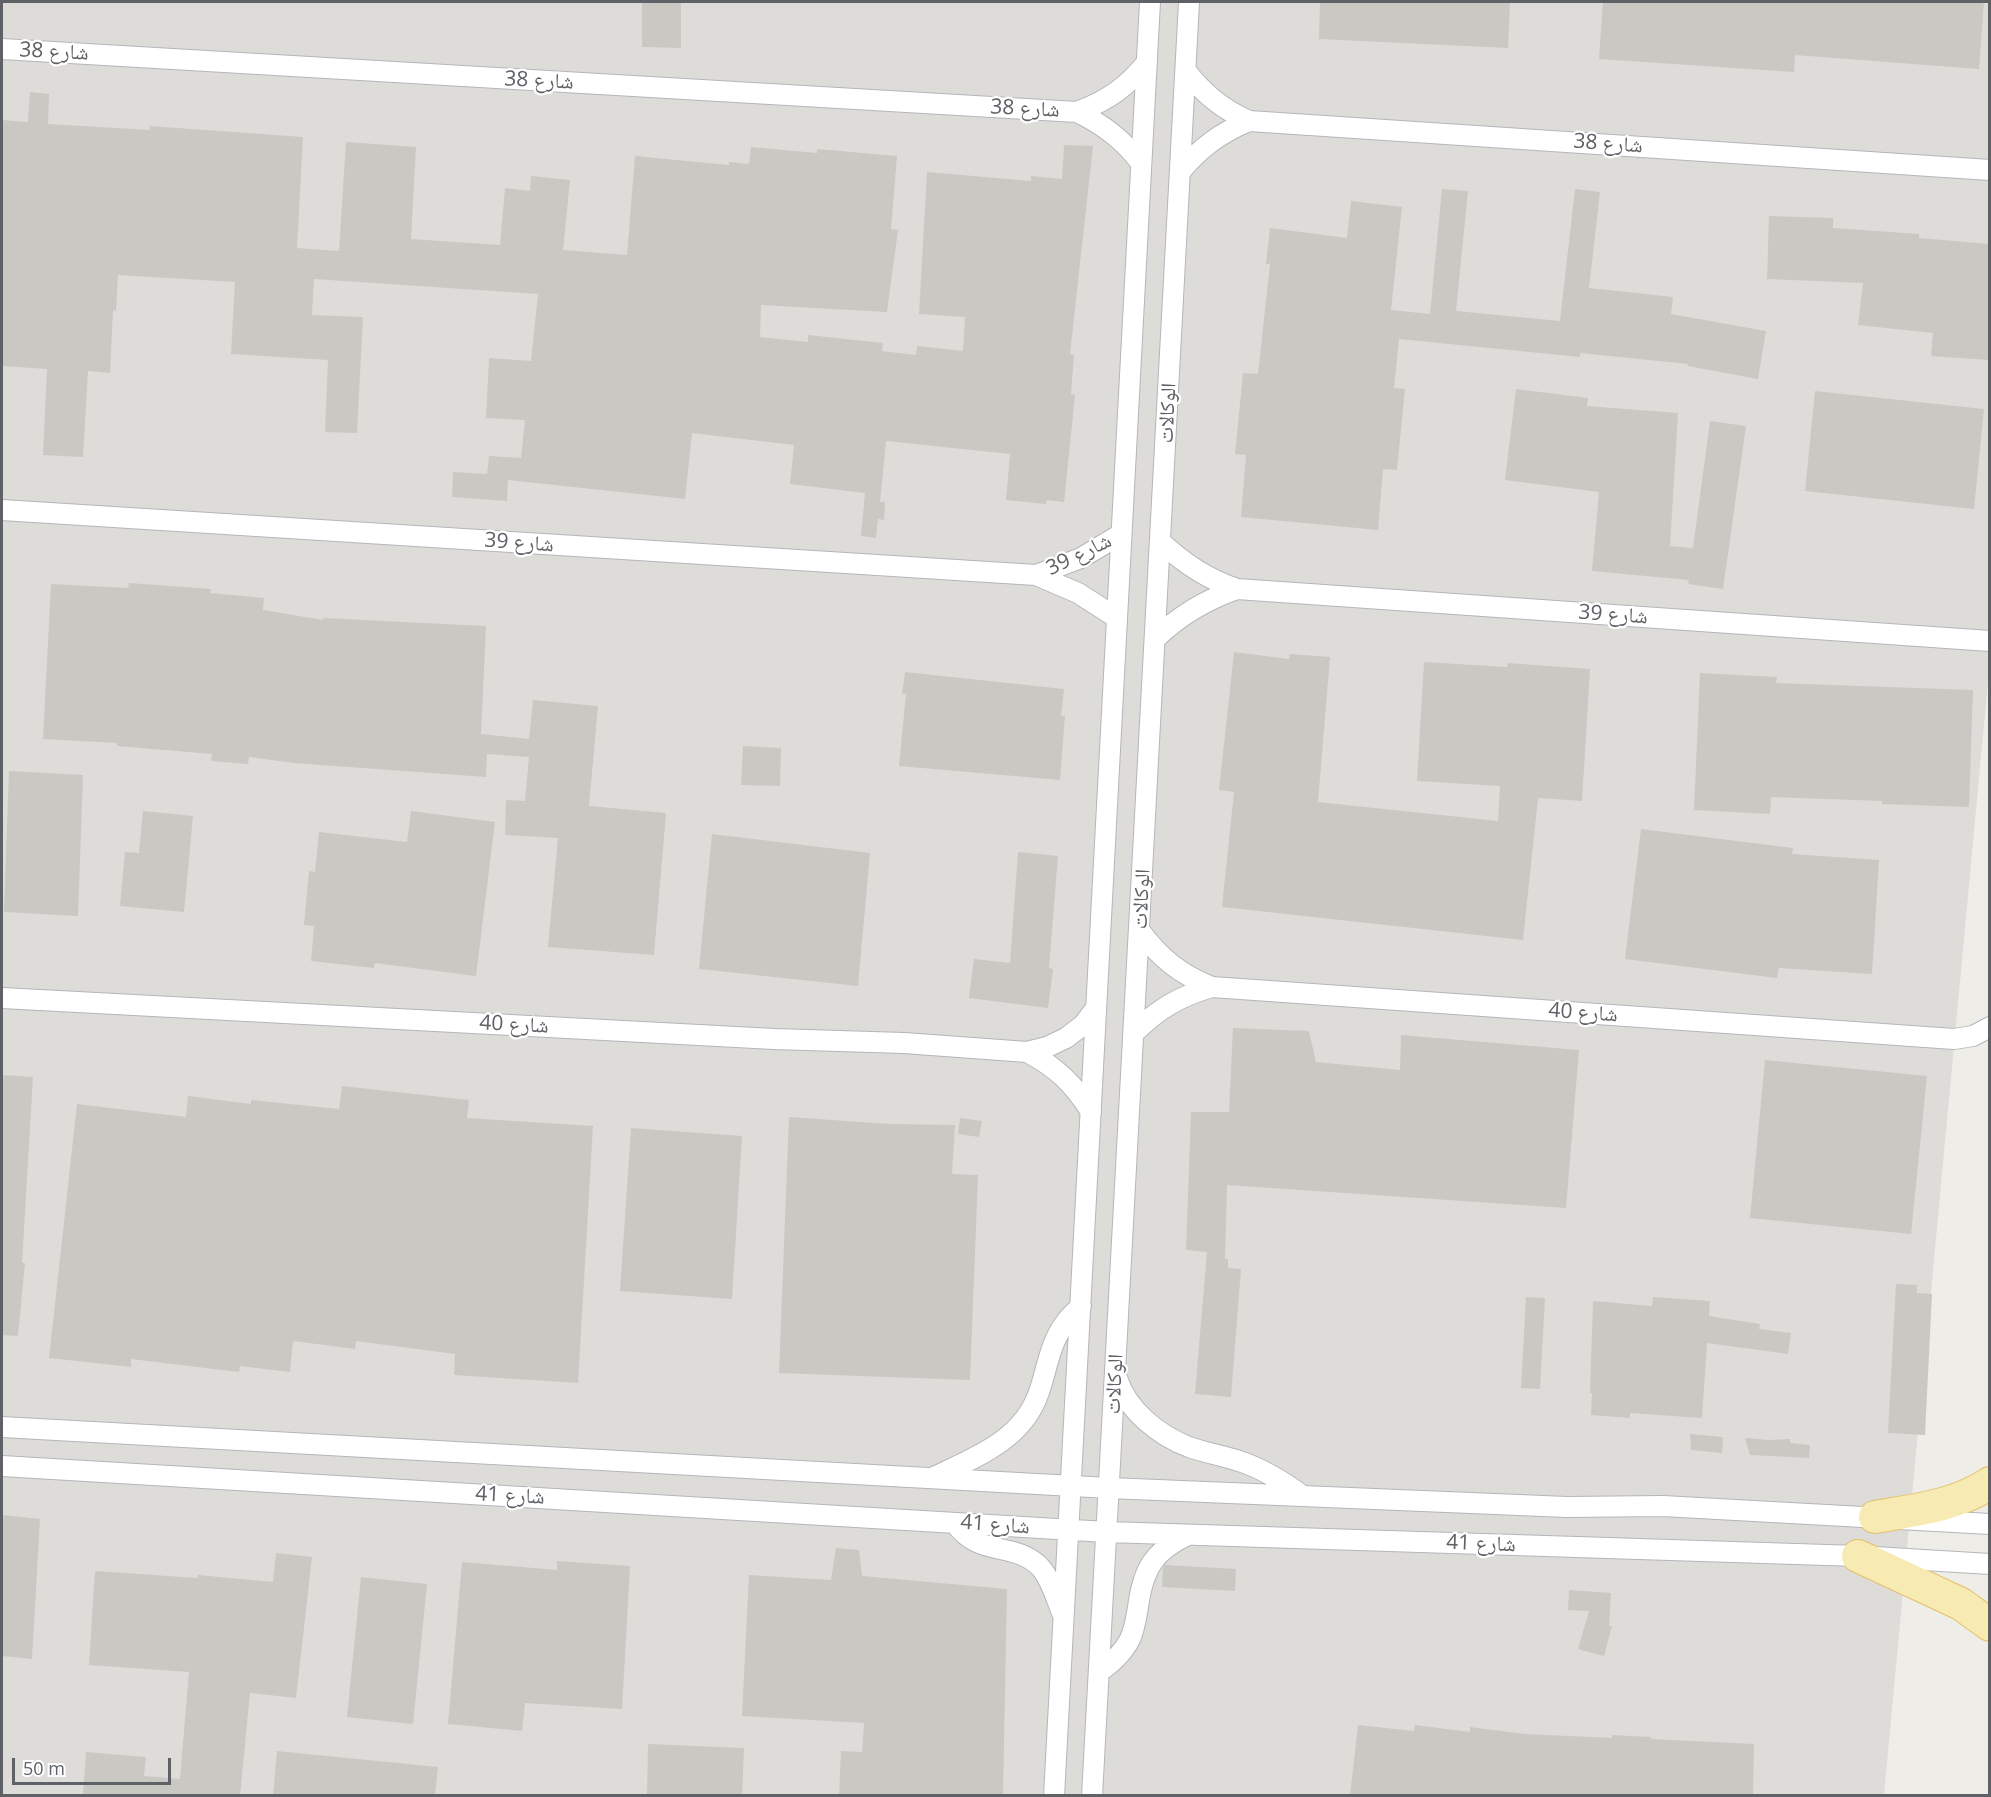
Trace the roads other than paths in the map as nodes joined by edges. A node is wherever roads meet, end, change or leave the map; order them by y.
1 (1150, 2) edge
2 (1189, 2) edge
3 (2, 49) edge
4 (1147, 62) junction
5 (1186, 71) junction
6 (1077, 112) junction
7 (1249, 121) junction
8 (1142, 163) junction
9 (1989, 170) edge
10 (1180, 172) junction
11 (2, 510) edge
12 (1121, 534) junction
13 (1161, 542) junction
14 (1036, 575) junction
15 (1237, 589) junction
16 (1117, 618) junction
17 (1156, 638) junction
18 (1989, 641) edge
19 (1140, 931) junction
20 (1212, 987) junction
21 (2, 998) edge
22 (1096, 1008) junction
23 (1989, 1027) edge
24 (1135, 1032) junction
25 (1027, 1052) junction
26 (1091, 1112) junction
27 (1081, 1306) junction
28 (1115, 1375) junction
29 (2, 1413) edge
30 (2, 1427) edge
31 (22, 1428) junction
32 (2, 1466) edge
33 (932, 1478) junction
34 (1989, 1484) edge
35 (1071, 1485) junction
36 (1109, 1488) junction
37 (1303, 1496) junction
38 (1875, 1518) junction
39 (955, 1522) junction
40 (1989, 1524) edge
41 (1069, 1530) junction
42 (1107, 1532) junction
43 (1188, 1535) junction
44 (1857, 1556) junction
45 (1989, 1564) edge
46 (1064, 1617) junction
47 (1989, 1625) edge
48 (1099, 1672) junction
49 (1054, 1796) edge
50 (1092, 1796) edge

1 - 4 street, الوكالات
2 - 5 street, الوكالات
3 - 6 street, شارع 38
4 - 6 street, شارع 38
4 - 8 street, الوكالات
5 - 7 street, شارع 38
5 - 10 street, الوكالات
6 - 8 street, شارع 38
7 - 9 street, شارع 38
7 - 10 street, شارع 38
8 - 12 street, الوكالات
10 - 13 street, الوكالات
11 - 14 street, شارع 39
12 - 14 street, شارع 39
12 - 16 street, الوكالات
13 - 15 street, شارع 39
13 - 17 street, الوكالات
14 - 16 street, شارع 39
15 - 17 street, شارع 39
15 - 18 street, شارع 39
16 - 22 street, الوكالات
17 - 19 street, الوكالات
19 - 20 street, شارع 40
19 - 24 street, الوكالات
20 - 23 street, شارع 40
20 - 24 street, شارع 40
21 - 25 street, شارع 40
22 - 25 street, شارع 40
22 - 26 street, الوكالات
24 - 28 street, الوكالات
25 - 26 street, شارع 40
26 - 27 street, الوكالات
27 - 33 street
27 - 35 street, الوكالات
28 - 36 street, الوكالات
28 - 37 street
29 - 31 street
30 - 31 street, شارع 41
31 - 33 street, شارع 41
32 - 39 street, شارع 41
33 - 35 street, شارع 41
34 - 38 main road
35 - 36 street, شارع 41
35 - 41 street, الوكالات
36 - 37 street, شارع 41
36 - 42 street, الوكالات
37 - 38 street, شارع 41
38 - 40 street, شارع 41
39 - 41 street, شارع 41
39 - 46 street
41 - 42 street, شارع 41
41 - 46 street, الوكالات
42 - 43 street, شارع 41
42 - 48 street, الوكالات
43 - 44 street, شارع 41
43 - 48 street
44 - 45 street, شارع 41
44 - 47 main road
46 - 49 street, الوكالات
48 - 50 street, الوكالات

